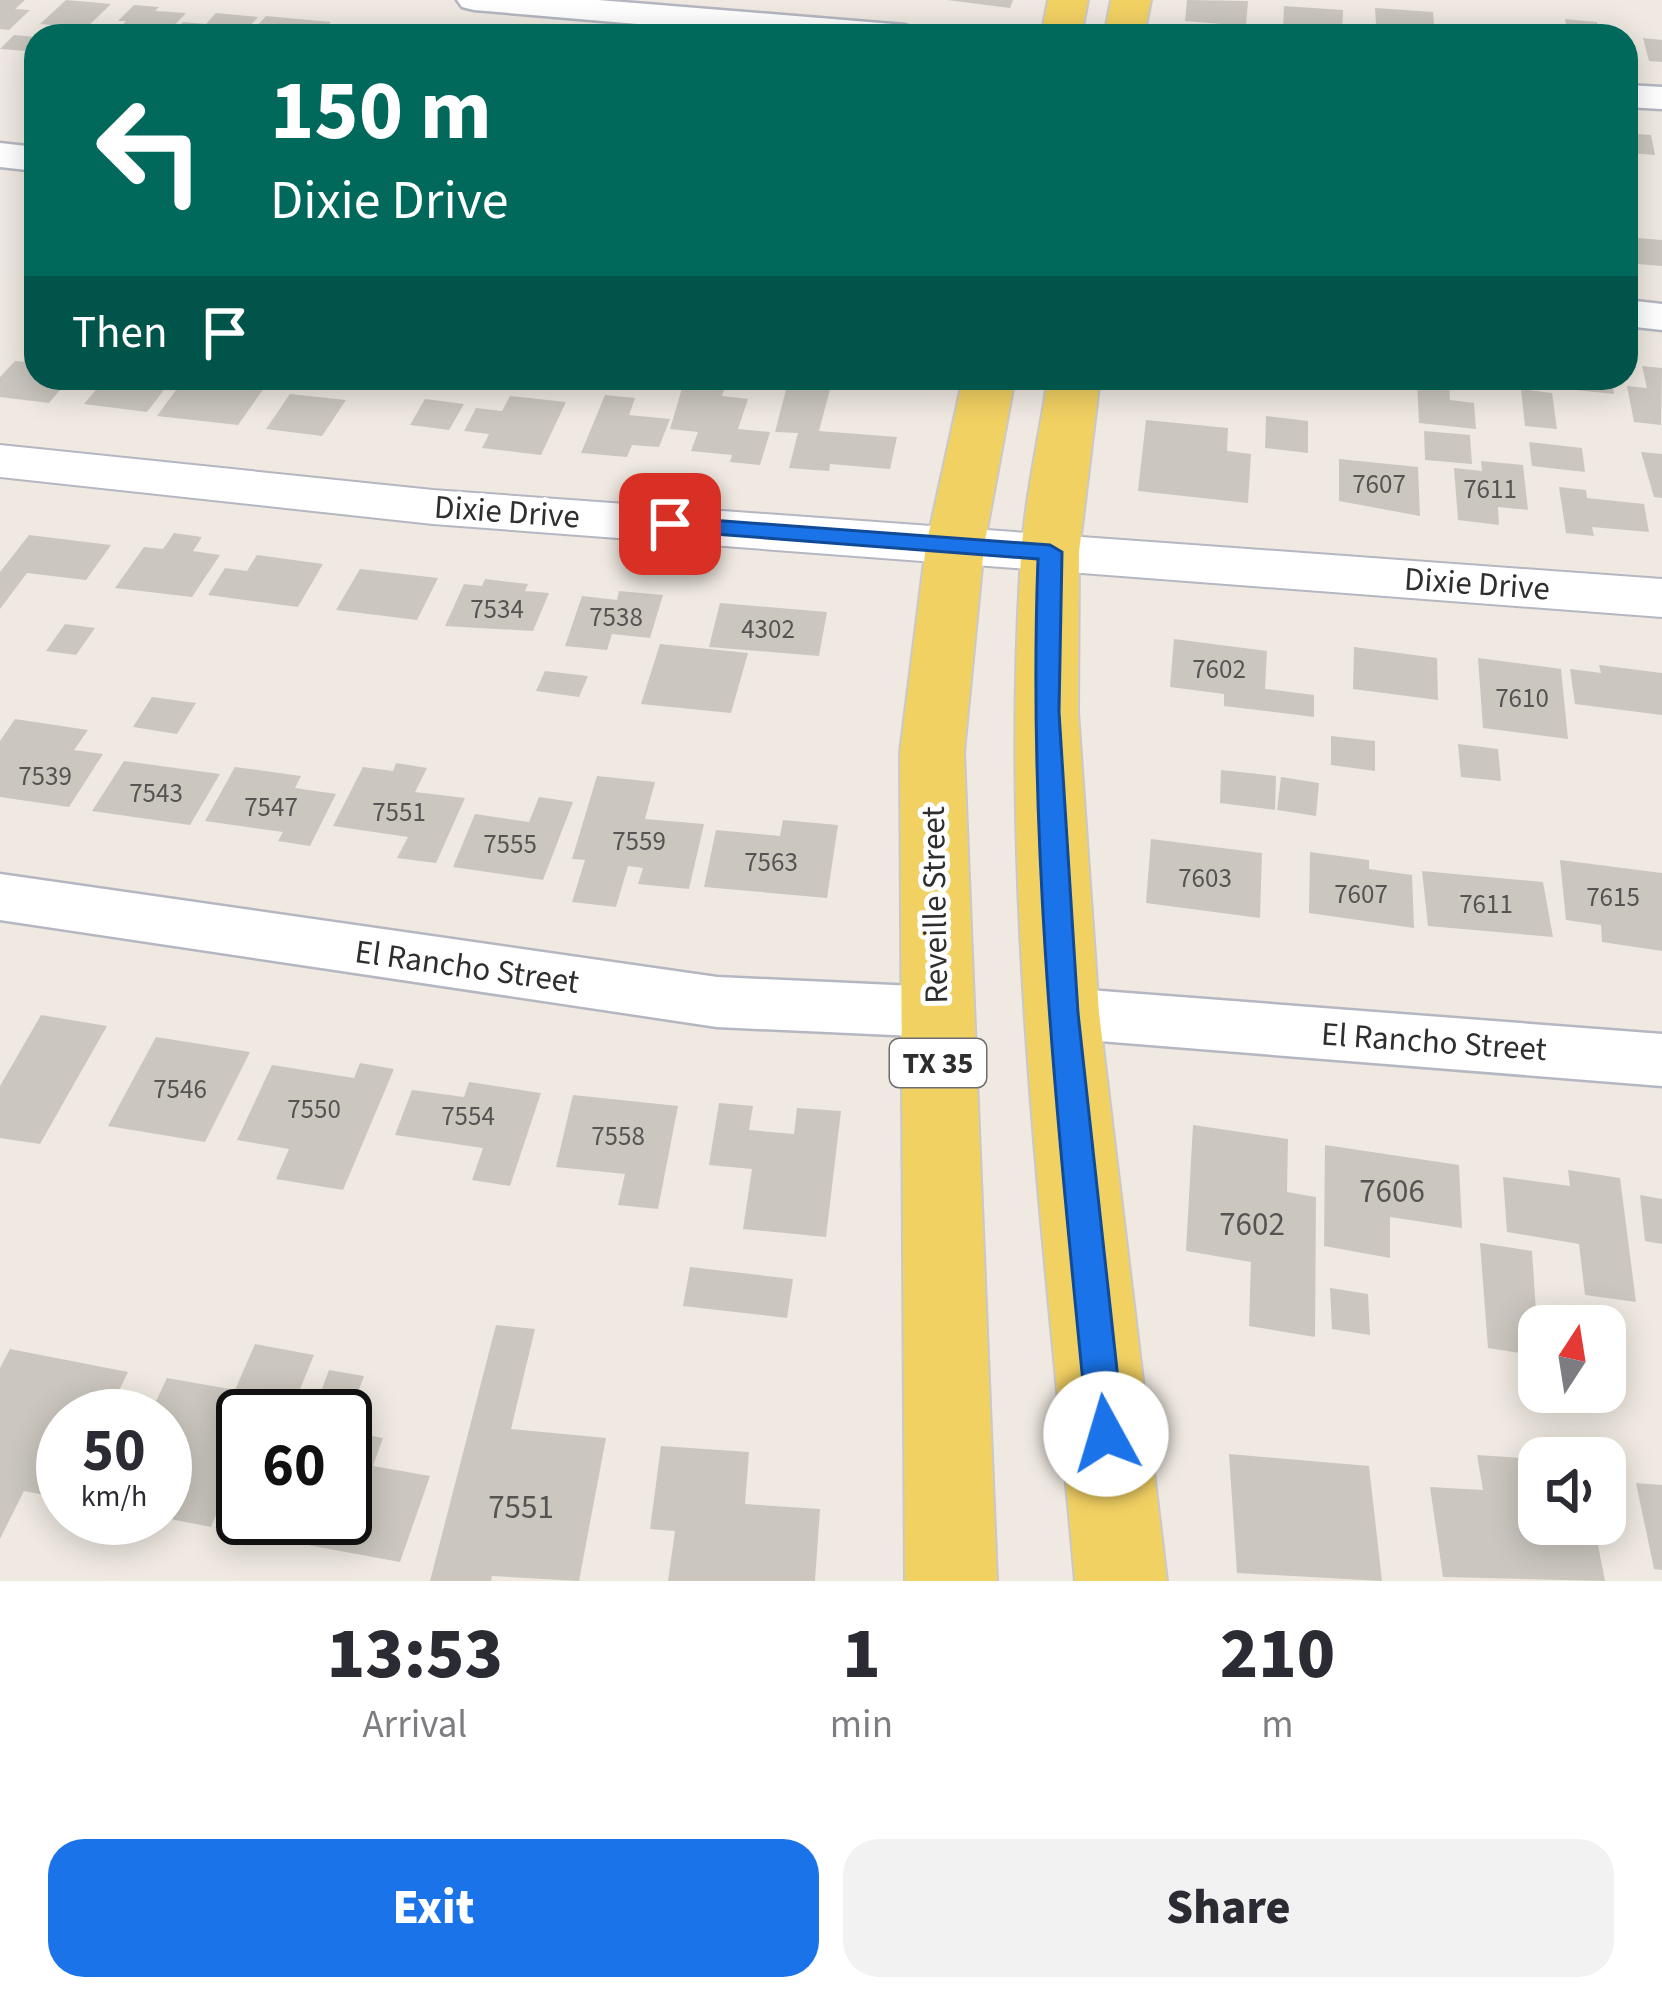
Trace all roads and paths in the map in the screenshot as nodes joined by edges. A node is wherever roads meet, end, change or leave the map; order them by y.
1 (474, 0) edge
2 (761, 24) edge
3 (987, 390) edge
4 (1072, 390) edge
5 (0, 461) edge
6 (956, 546) junction
7 (1050, 552) junction
8 (1662, 598) edge
9 (0, 897) edge
10 (937, 1012) junction
11 (1063, 1013) junction
12 (1662, 1060) edge
13 (951, 1581) edge
14 (1121, 1581) edge

1 - 2 street
3 - 6 main road, Reveille Street / TX 35
4 - 7 main road
5 - 6 street, Dixie Drive
6 - 7 street, Dixie Drive
6 - 10 main road, Reveille Street / TX 35
7 - 8 street, Dixie Drive
7 - 11 main road
9 - 10 street, El Rancho Street
10 - 13 main road, Reveille Street / TX 35
11 - 12 street, El Rancho Street
11 - 14 main road

